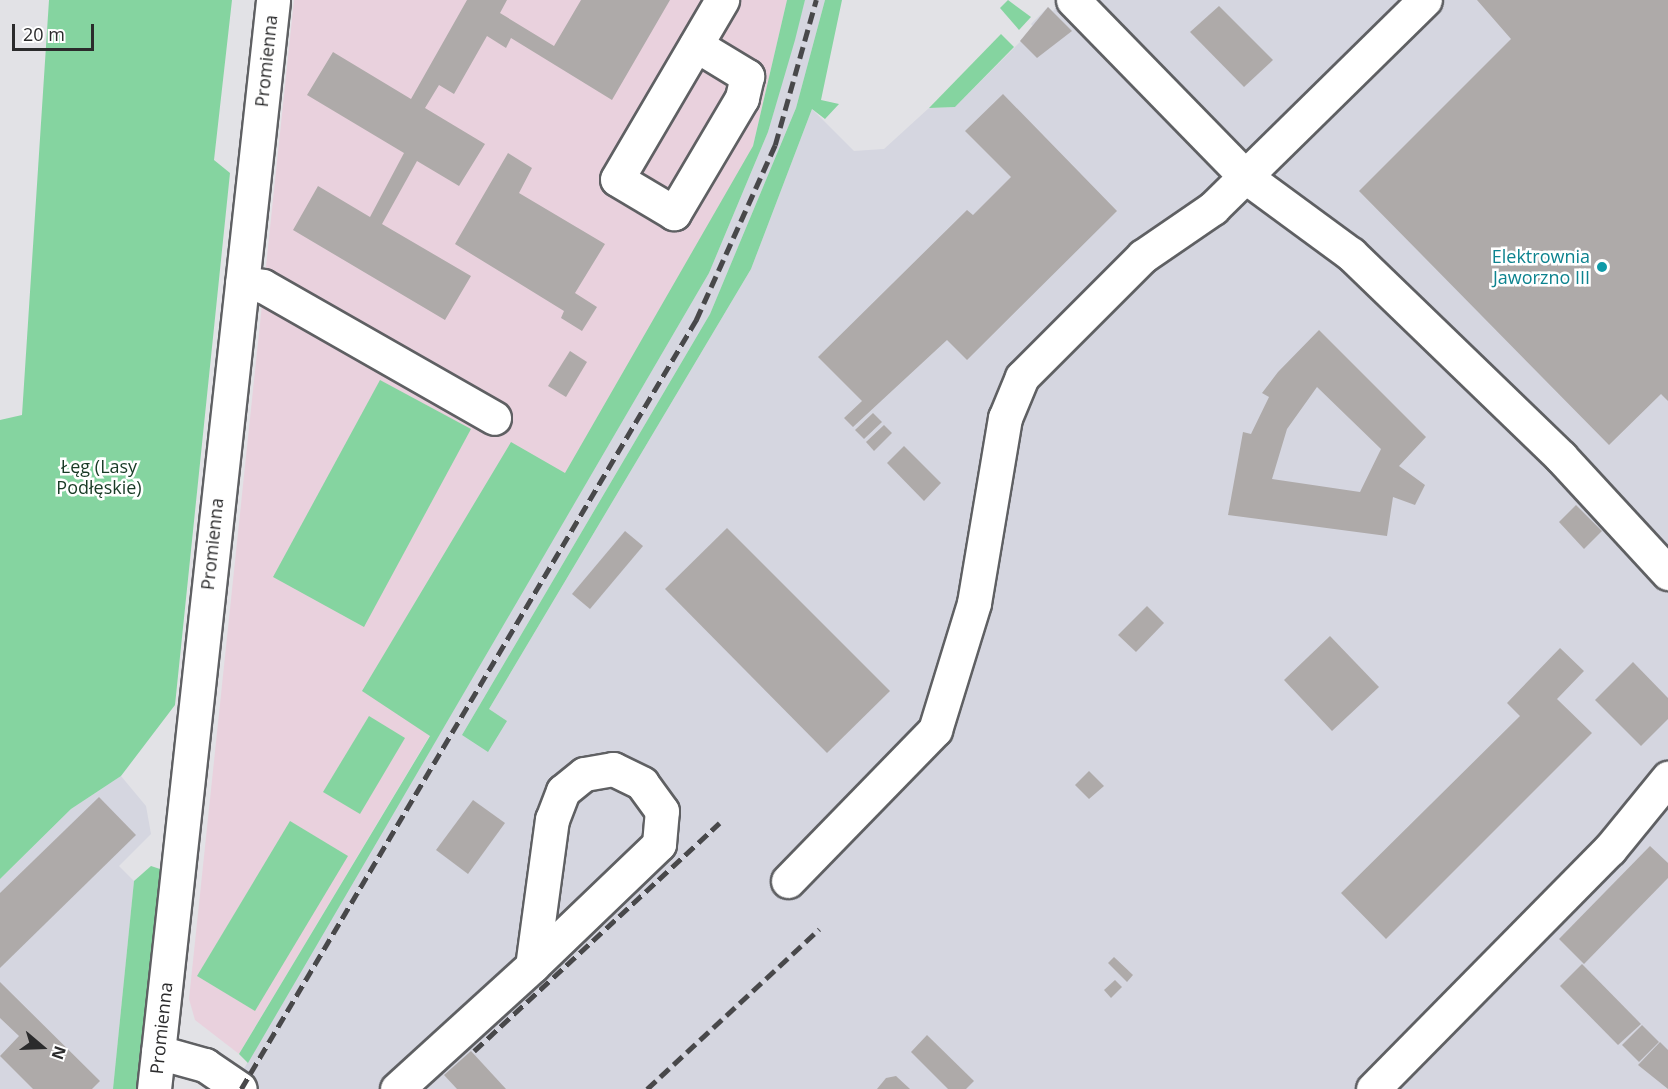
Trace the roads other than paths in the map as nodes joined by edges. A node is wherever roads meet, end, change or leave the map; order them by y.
1 (273, 0) edge
2 (722, 0) edge
3 (1073, 0) edge
4 (1425, 0) edge
5 (696, 45) junction
6 (1246, 177) junction
7 (242, 283) junction
8 (494, 418) dead end
9 (1668, 573) edge
10 (1668, 778) edge
11 (788, 881) dead end
12 (532, 966) junction
13 (158, 1052) junction
14 (154, 1089) edge
15 (240, 1089) edge
16 (397, 1089) edge
17 (1373, 1089) edge

1 - 7 street, Promienna
2 - 5 street
3 - 6 street
4 - 6 street
5 - 5 street
6 - 9 street
6 - 11 street
7 - 8 street
7 - 13 street, Promienna
10 - 17 street
12 - 12 street
12 - 16 street
13 - 14 street, Promienna
13 - 15 street

